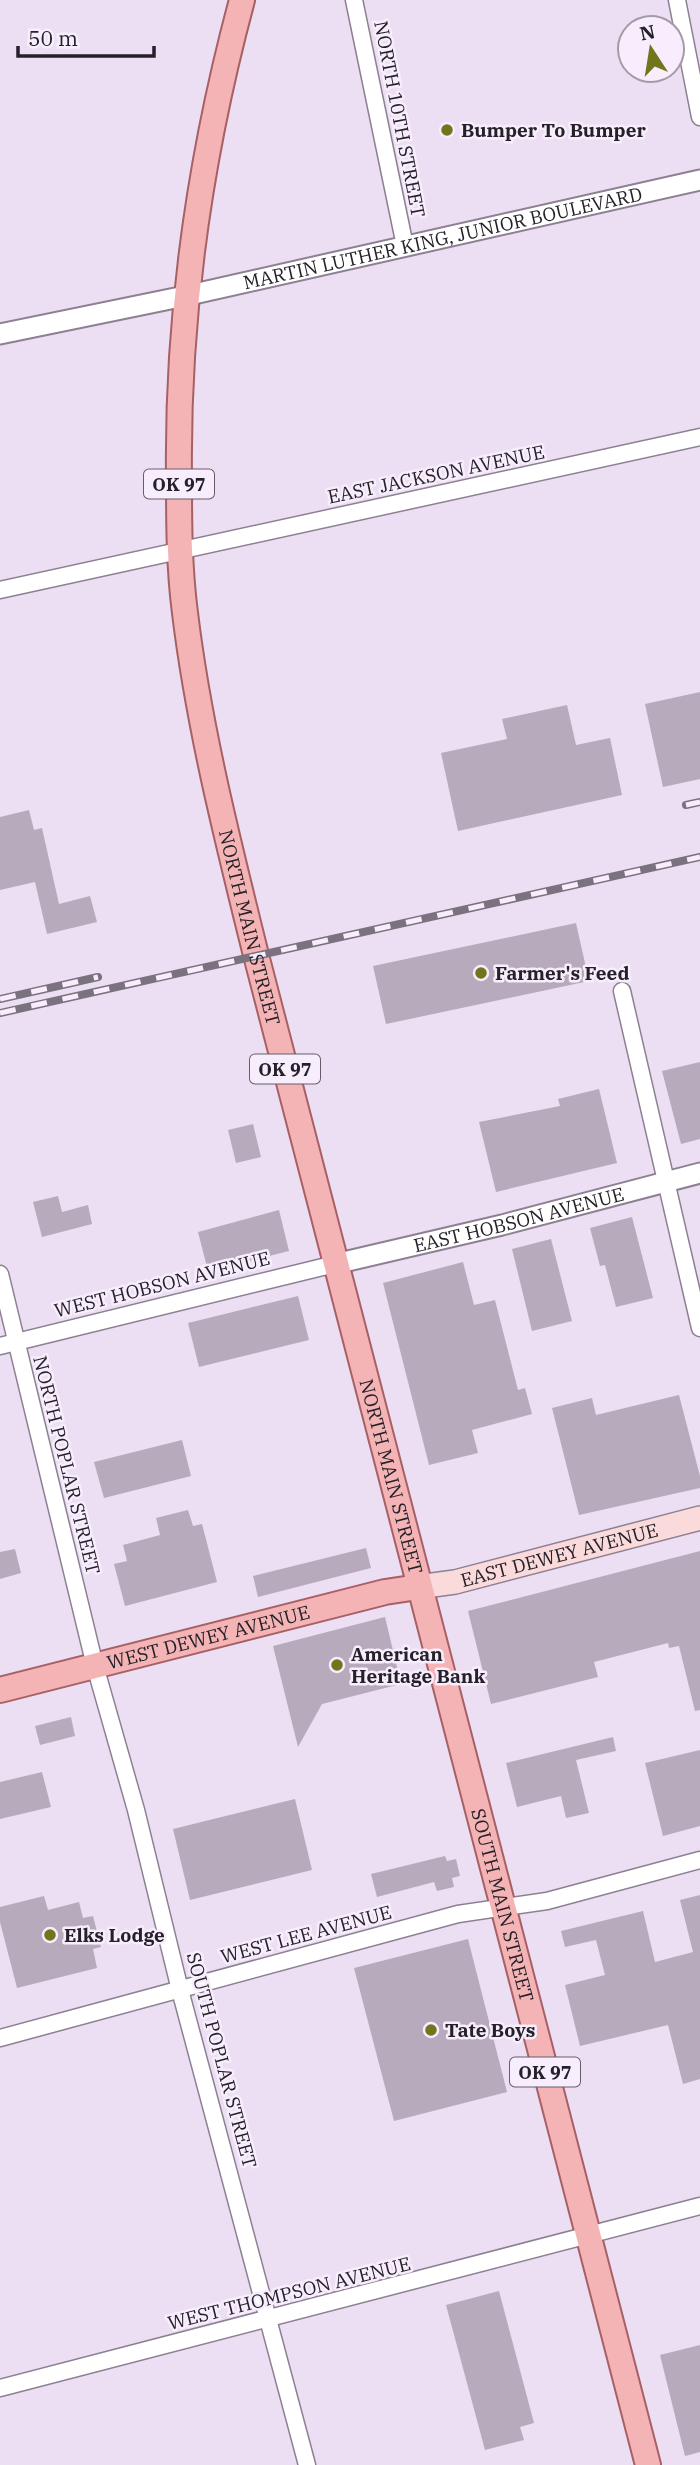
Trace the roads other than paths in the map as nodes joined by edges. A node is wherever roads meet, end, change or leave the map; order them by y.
1 (242, 0) edge
2 (354, 0) edge
3 (677, 0) edge
4 (700, 117) edge
5 (700, 180) edge
6 (405, 246) junction
7 (185, 296) junction
8 (0, 334) edge
9 (700, 437) edge
10 (180, 551) junction
11 (0, 590) edge
12 (622, 992) dead end
13 (700, 1173) edge
14 (665, 1182) junction
15 (335, 1264) junction
16 (0, 1274) edge
17 (700, 1328) edge
18 (8, 1345) edge
19 (700, 1518) edge
20 (418, 1587) junction
21 (95, 1666) junction
22 (0, 1690) edge
23 (700, 1860) edge
24 (503, 1908) junction
25 (180, 1990) junction
26 (0, 2038) edge
27 (700, 2206) edge
28 (589, 2236) junction
29 (270, 2317) junction
30 (0, 2388) edge
31 (307, 2465) edge
32 (648, 2465) edge

1 - 7 main road, OK 97
2 - 6 street, NORTH 10TH STREET
3 - 4 street
5 - 6 street, MARTIN LUTHER KING, JUNIOR BOULEVARD
6 - 7 street, MARTIN LUTHER KING, JUNIOR BOULEVARD
7 - 8 street, MARTIN LUTHER KING, JUNIOR BOULEVARD
7 - 10 main road, NORTH MAIN STREET / OK 97
9 - 10 street, EAST JACKSON AVENUE
10 - 11 street, EAST JACKSON AVENUE
10 - 15 main road, NORTH MAIN STREET / OK 97
12 - 14 street
13 - 14 street, EAST HOBSON AVENUE
14 - 15 street, EAST HOBSON AVENUE
14 - 17 street
15 - 18 street, WEST HOBSON AVENUE
15 - 20 main road, NORTH MAIN STREET / OK 97
16 - 18 street, NORTH POPLAR STREET
18 - 21 street, NORTH POPLAR STREET
19 - 20 main road, EAST DEWEY AVENUE
20 - 21 main road, WEST DEWEY AVENUE
20 - 24 main road, SOUTH MAIN STREET / OK 97
21 - 22 main road, WEST DEWEY AVENUE
21 - 25 street, SOUTH POPLAR STREET
23 - 24 street, WEST LEE AVENUE
24 - 25 street, WEST LEE AVENUE
24 - 28 main road, SOUTH MAIN STREET / OK 97
25 - 26 street, WEST LEE AVENUE
25 - 29 street, SOUTH POPLAR STREET
27 - 28 street, WEST THOMPSON AVENUE
28 - 29 street, WEST THOMPSON AVENUE
28 - 32 main road, SOUTH MAIN STREET / OK 97
29 - 30 street, WEST THOMPSON AVENUE
29 - 31 street, SOUTH POPLAR STREET

